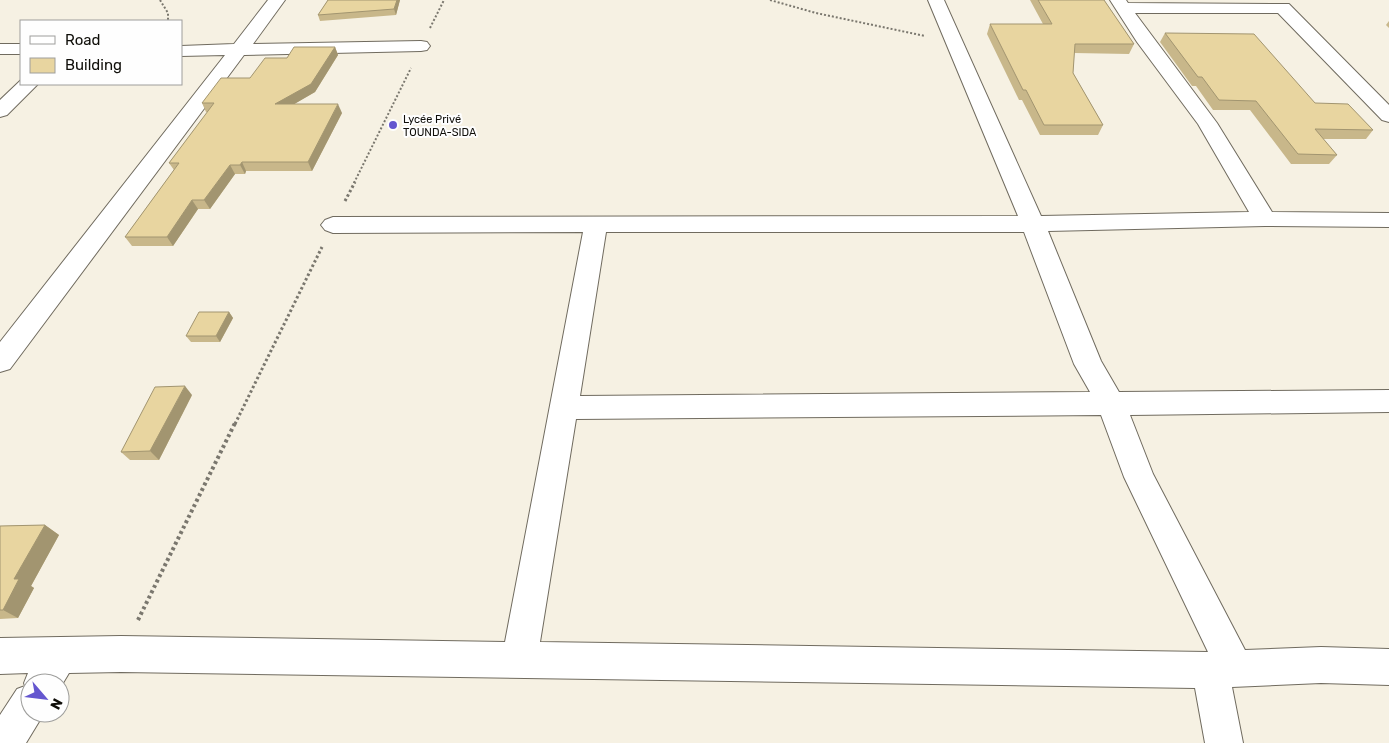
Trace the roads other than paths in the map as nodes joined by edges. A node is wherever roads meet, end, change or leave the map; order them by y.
1 (277, 0) edge
2 (936, 0) edge
3 (1122, 4) edge
4 (1278, 4) edge
5 (421, 46) road end
6 (0, 49) edge
7 (20, 49) edge
8 (240, 50) junction
9 (182, 51) edge
10 (27, 85) edge
11 (0, 111) edge
12 (1389, 116) edge
13 (1265, 219) junction
14 (1389, 220) edge
15 (596, 224) junction
16 (1033, 224) junction
17 (333, 225) road end
18 (0, 362) edge
19 (1389, 401) edge
20 (1111, 403) junction
21 (564, 408) junction
22 (0, 656) edge
23 (519, 660) junction
24 (1389, 667) edge
25 (51, 669) edge
26 (1222, 670) junction
27 (20, 718) edge
28 (4, 743) edge
29 (1224, 743) edge

1 - 8 street
2 - 16 street
3 - 4 street
3 - 13 street
4 - 12 street
5 - 8 street
6 - 7 street
8 - 9 street
8 - 18 street
10 - 11 street
13 - 14 street
13 - 16 street
15 - 16 street
15 - 17 street
15 - 21 street
16 - 20 street
19 - 20 street
20 - 21 street
20 - 26 street
21 - 23 street
22 - 25 street
23 - 25 street
23 - 26 street
24 - 26 street
26 - 29 street
27 - 28 street

